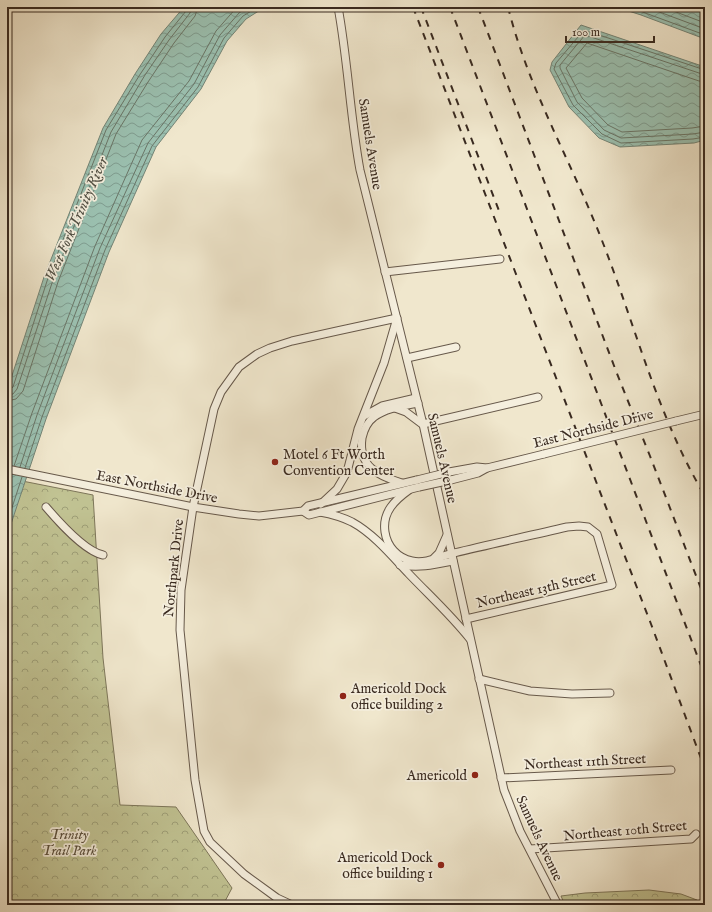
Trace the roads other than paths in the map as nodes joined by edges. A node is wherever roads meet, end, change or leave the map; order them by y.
1 (338, 7) edge
2 (500, 259) dead end
3 (385, 272) junction
4 (397, 318) junction
5 (456, 347) dead end
6 (407, 358) junction
7 (538, 397) dead end
8 (417, 400) junction
9 (395, 408) junction
10 (705, 414) edge
11 (364, 416) junction
12 (423, 424) junction
13 (7, 469) edge
14 (404, 483) junction
15 (418, 483) junction
16 (409, 490) junction
17 (321, 504) junction
18 (46, 507) dead end
19 (193, 507) junction
20 (303, 511) junction
21 (320, 512) junction
22 (447, 535) junction
23 (103, 555) dead end
24 (452, 557) junction
25 (432, 559) junction
26 (400, 564) junction
27 (466, 619) junction
28 (470, 639) junction
29 (479, 680) junction
30 (610, 694) dead end
31 (670, 770) dead end
32 (501, 778) junction
33 (696, 834) dead end
34 (530, 849) junction
35 (292, 905) edge
36 (557, 905) edge

1 - 3 street, Samuels Avenue
2 - 3 street
3 - 4 street, Samuels Avenue
4 - 6 street, Samuels Avenue
4 - 11 street
4 - 19 street, Northpark Drive
5 - 6 street
6 - 8 street, Samuels Avenue
7 - 12 street
8 - 9 street
8 - 11 street
8 - 12 street, Samuels Avenue
9 - 12 street
9 - 14 street
10 - 15 street, East Northside Drive, bridge
11 - 17 street
12 - 22 street, Samuels Avenue
13 - 19 street, East Northside Drive
14 - 15 street, East Northside Drive
14 - 17 street, East Northside Drive
15 - 16 street, East Northside Drive
16 - 21 street, East Northside Drive
16 - 25 street
17 - 20 street, East Northside Drive
18 - 23 street
19 - 20 street, East Northside Drive
19 - 35 street, Northpark Drive
20 - 21 street, East Northside Drive
21 - 26 street
22 - 24 street, Samuels Avenue
22 - 25 street
24 - 25 street
24 - 26 street
24 - 27 street, Samuels Avenue
24 - 27 street, Northeast 13th Street
26 - 28 street
27 - 28 street, Samuels Avenue
28 - 29 street, Samuels Avenue
29 - 30 street
29 - 32 street, Samuels Avenue
31 - 32 street, Northeast 11th Street
32 - 34 street, Samuels Avenue
33 - 34 street, Northeast 10th Street
34 - 36 street, Samuels Avenue

